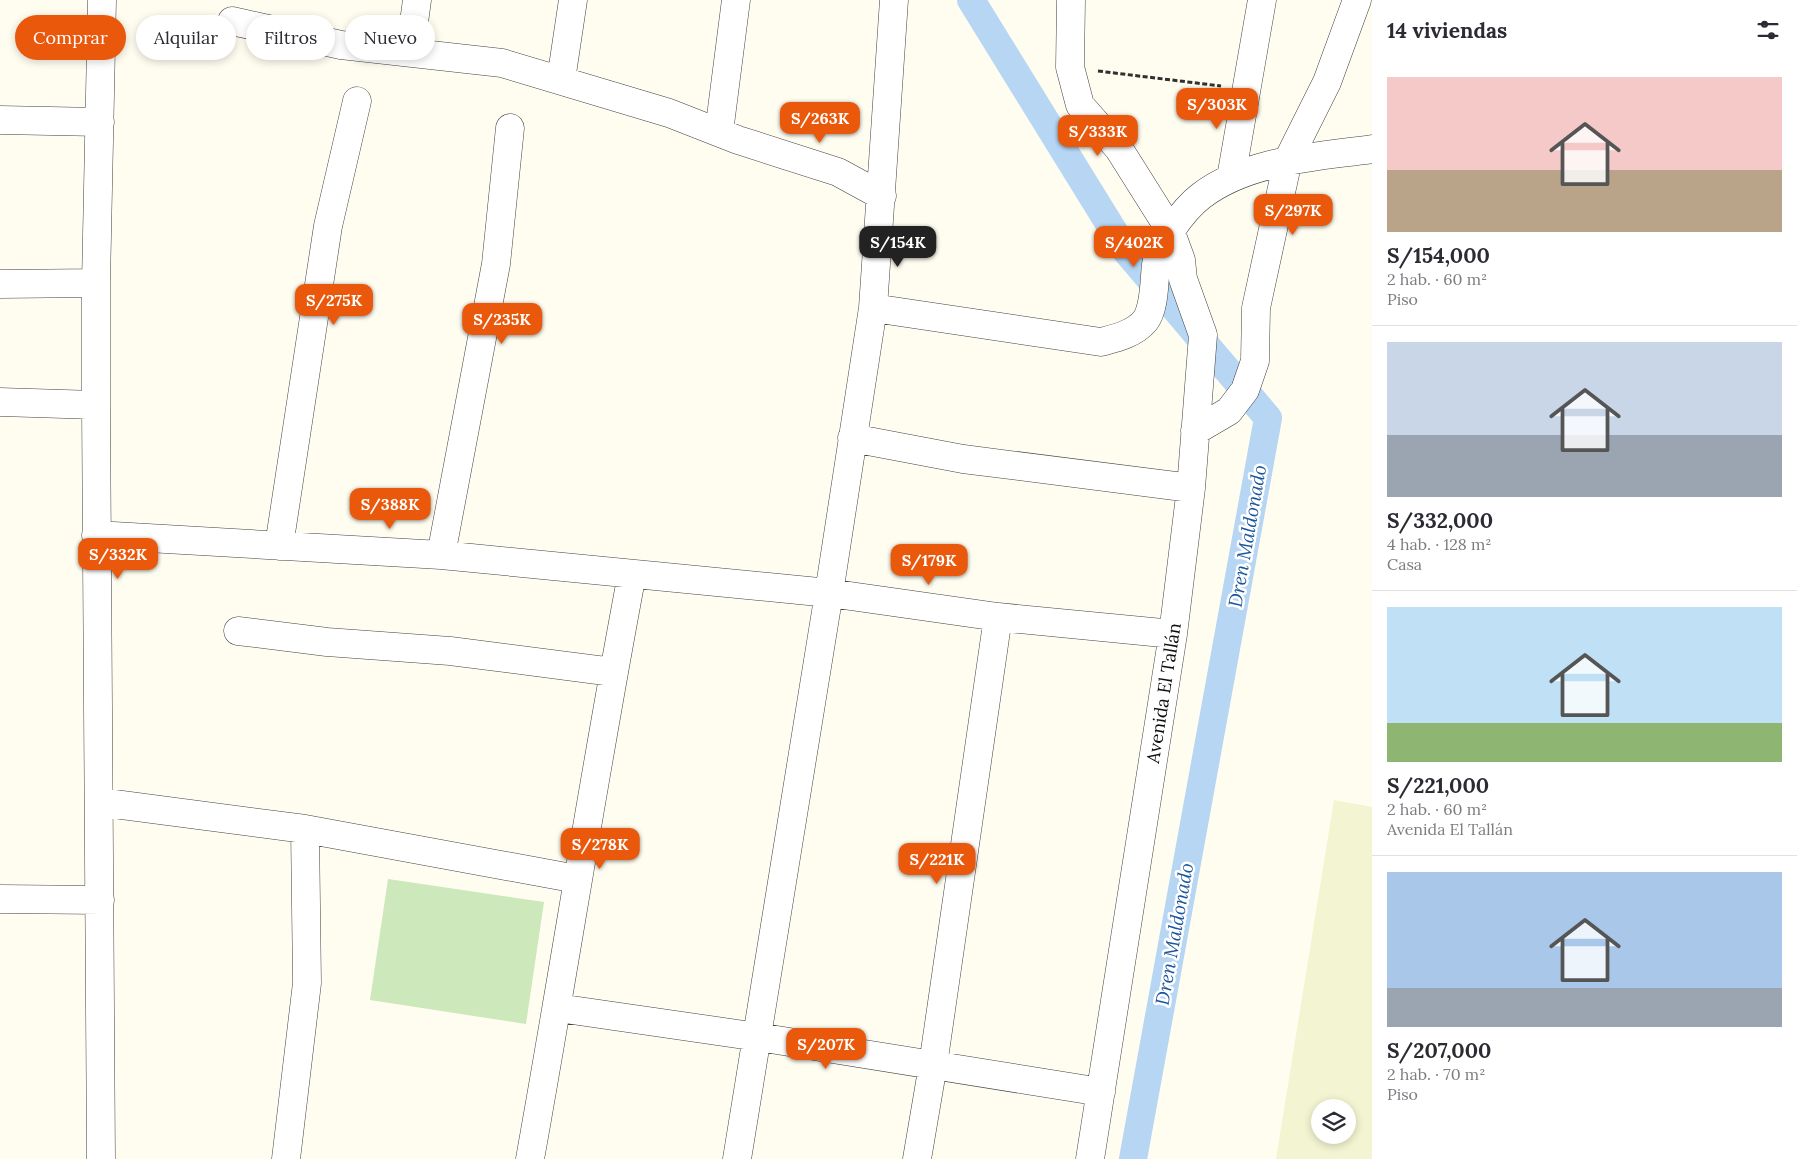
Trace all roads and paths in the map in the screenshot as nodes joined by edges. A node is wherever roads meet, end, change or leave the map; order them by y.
1 (102, 0) edge
2 (417, 0) edge
3 (573, 0) edge
4 (736, 0) edge
5 (894, 0) edge
6 (1071, 0) edge
7 (1262, 0) edge
8 (1357, 0) edge
9 (415, 15) edge
10 (236, 22) edge
11 (345, 45) edge
12 (435, 55) edge
13 (1070, 67) junction
14 (561, 80) junction
15 (1246, 89) junction
16 (358, 101) dead end
17 (0, 120) edge
18 (100, 122) junction
19 (510, 128) dead end
20 (719, 132) junction
21 (1372, 149) edge
22 (1288, 160) junction
23 (1231, 178) junction
24 (882, 196) junction
25 (1170, 230) junction
26 (0, 284) edge
27 (96, 284) junction
28 (873, 308) junction
29 (0, 402) edge
30 (96, 405) junction
31 (1195, 431) junction
32 (852, 438) junction
33 (1191, 488) junction
34 (96, 535) junction
35 (279, 546) junction
36 (441, 555) junction
37 (632, 574) junction
38 (829, 593) junction
39 (998, 617) junction
40 (238, 631) dead end
41 (1173, 634) junction
42 (613, 672) junction
43 (99, 802) junction
44 (305, 829) junction
45 (577, 879) junction
46 (0, 899) edge
47 (100, 900) junction
48 (558, 1008) junction
49 (758, 1038) junction
50 (932, 1065) junction
51 (1101, 1092) junction
52 (101, 1159) edge
53 (286, 1159) edge
54 (530, 1159) edge
55 (737, 1159) edge
56 (917, 1159) edge
57 (1090, 1159) edge

1 - 18 street
2 - 9 street
3 - 14 street
4 - 20 street
5 - 24 street
6 - 13 street, Avenida El Tallán
7 - 15 street
8 - 22 street
10 - 11 street
12 - 14 street
13 - 15 path
13 - 25 street, Avenida El Tallán
14 - 20 street
15 - 23 street
16 - 35 street
17 - 18 street
18 - 27 street
19 - 36 street
20 - 24 street
21 - 22 street
22 - 23 street
22 - 31 street
23 - 25 street
24 - 28 street
25 - 28 street
25 - 31 street, Avenida El Tallán
26 - 27 street
27 - 30 street
28 - 32 street
29 - 30 street
30 - 34 street
31 - 33 street, Avenida El Tallán
32 - 33 street
32 - 38 street
33 - 41 street, Avenida El Tallán
34 - 35 street
34 - 43 street
35 - 36 street
36 - 37 street
37 - 38 street
37 - 42 street
38 - 39 street
38 - 49 street
39 - 41 street
39 - 50 street
40 - 42 street
41 - 51 street, Avenida El Tallán
42 - 45 street
43 - 44 street
43 - 47 street
44 - 45 street
44 - 53 street
45 - 48 street
46 - 47 street
47 - 52 street
48 - 49 street
48 - 54 street
49 - 50 street
49 - 55 street
50 - 51 street
50 - 56 street
51 - 57 street, Avenida El Tallán

